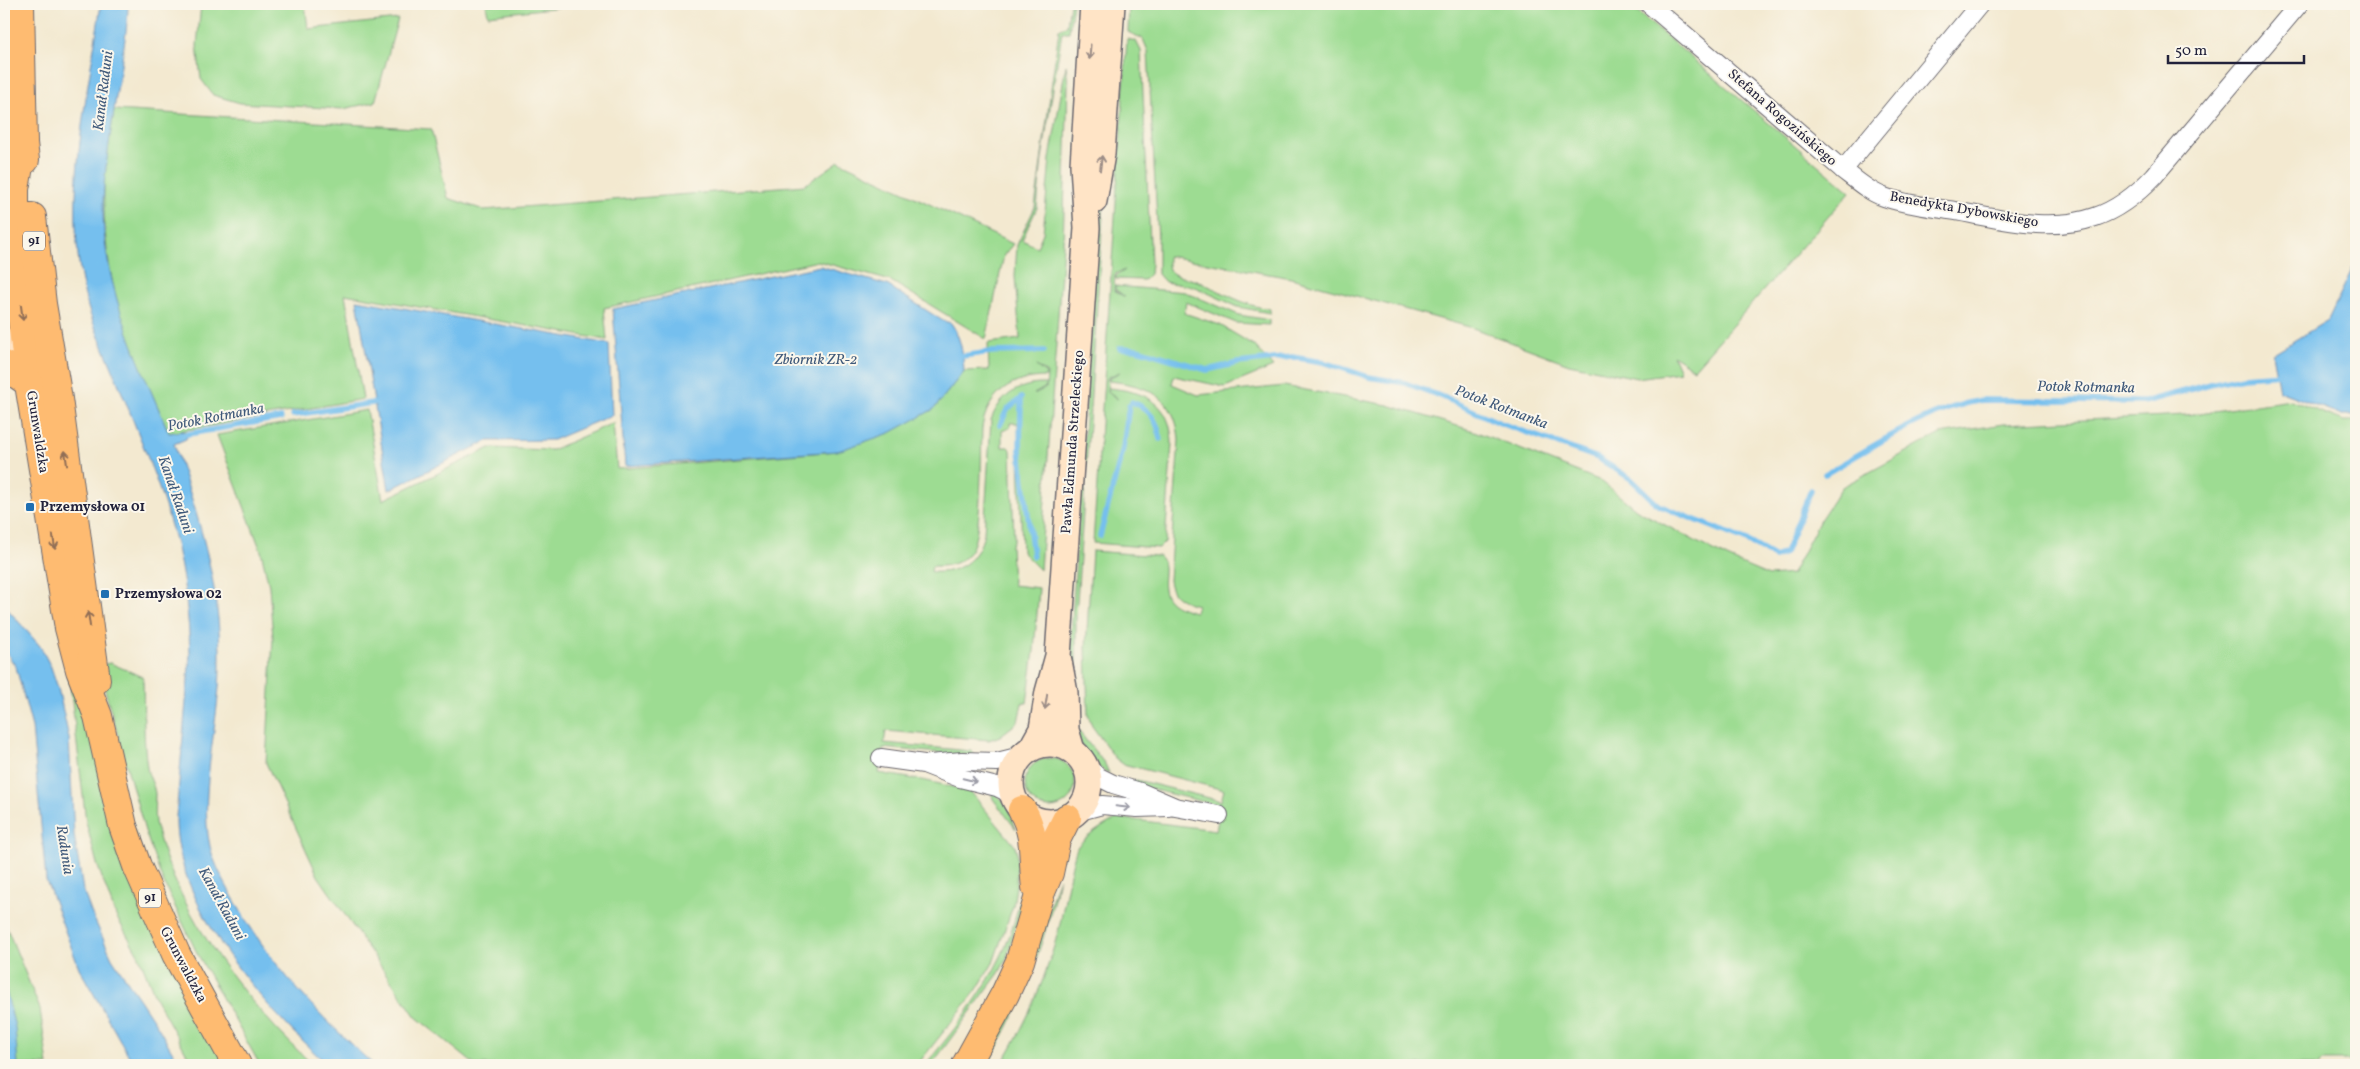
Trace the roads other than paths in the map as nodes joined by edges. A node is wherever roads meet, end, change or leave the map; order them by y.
1 (20, 4) edge
2 (1093, 4) edge
3 (1112, 4) edge
4 (1648, 4) edge
5 (1980, 4) edge
6 (2299, 4) edge
7 (1842, 170) junction
8 (1088, 228) junction
9 (20, 344) edge
10 (4, 365) edge
11 (30, 387) junction
12 (1058, 656) junction
13 (98, 716) junction
14 (1027, 752) junction
15 (881, 758) dead end
16 (1078, 758) junction
17 (924, 764) junction
18 (1018, 806) junction
19 (1175, 807) junction
20 (1072, 815) junction
21 (1219, 815) dead end
22 (1038, 899) junction
23 (978, 1041) junction
24 (237, 1065) edge
25 (947, 1065) edge
26 (966, 1065) edge

1 - 9 main road, Grunwaldzka / 91
2 -> 8 main road, Pawła Edmunda Strzeleckiego
8 -> 3 main road, Pawła Edmunda Strzeleckiego
4 - 7 street, Stefana Rogozińskiego
5 - 7 street, Stefana Rogozińskiego
6 - 7 street, Benedykta Dybowskiego
8 - 12 main road, Pawła Edmunda Strzeleckiego
9 - 11 main road, Grunwaldzka / 91
13 -> 9 main road, Grunwaldzka / 91
10 - 11 main road
11 -> 13 main road, Grunwaldzka / 91
12 -> 14 main road, Pawła Edmunda Strzeleckiego
12 - 16 main road, Pawła Edmunda Strzeleckiego
13 - 24 main road, Grunwaldzka / 91
14 - 16 main road
14 - 17 street
14 - 18 main road
15 - 17 street
16 - 19 street
16 - 20 main road
17 -> 18 street
18 - 20 main road
18 - 22 main road
20 -> 19 street
19 - 21 street
20 - 22 main road
22 - 23 main road
23 - 25 main road
23 - 26 main road

